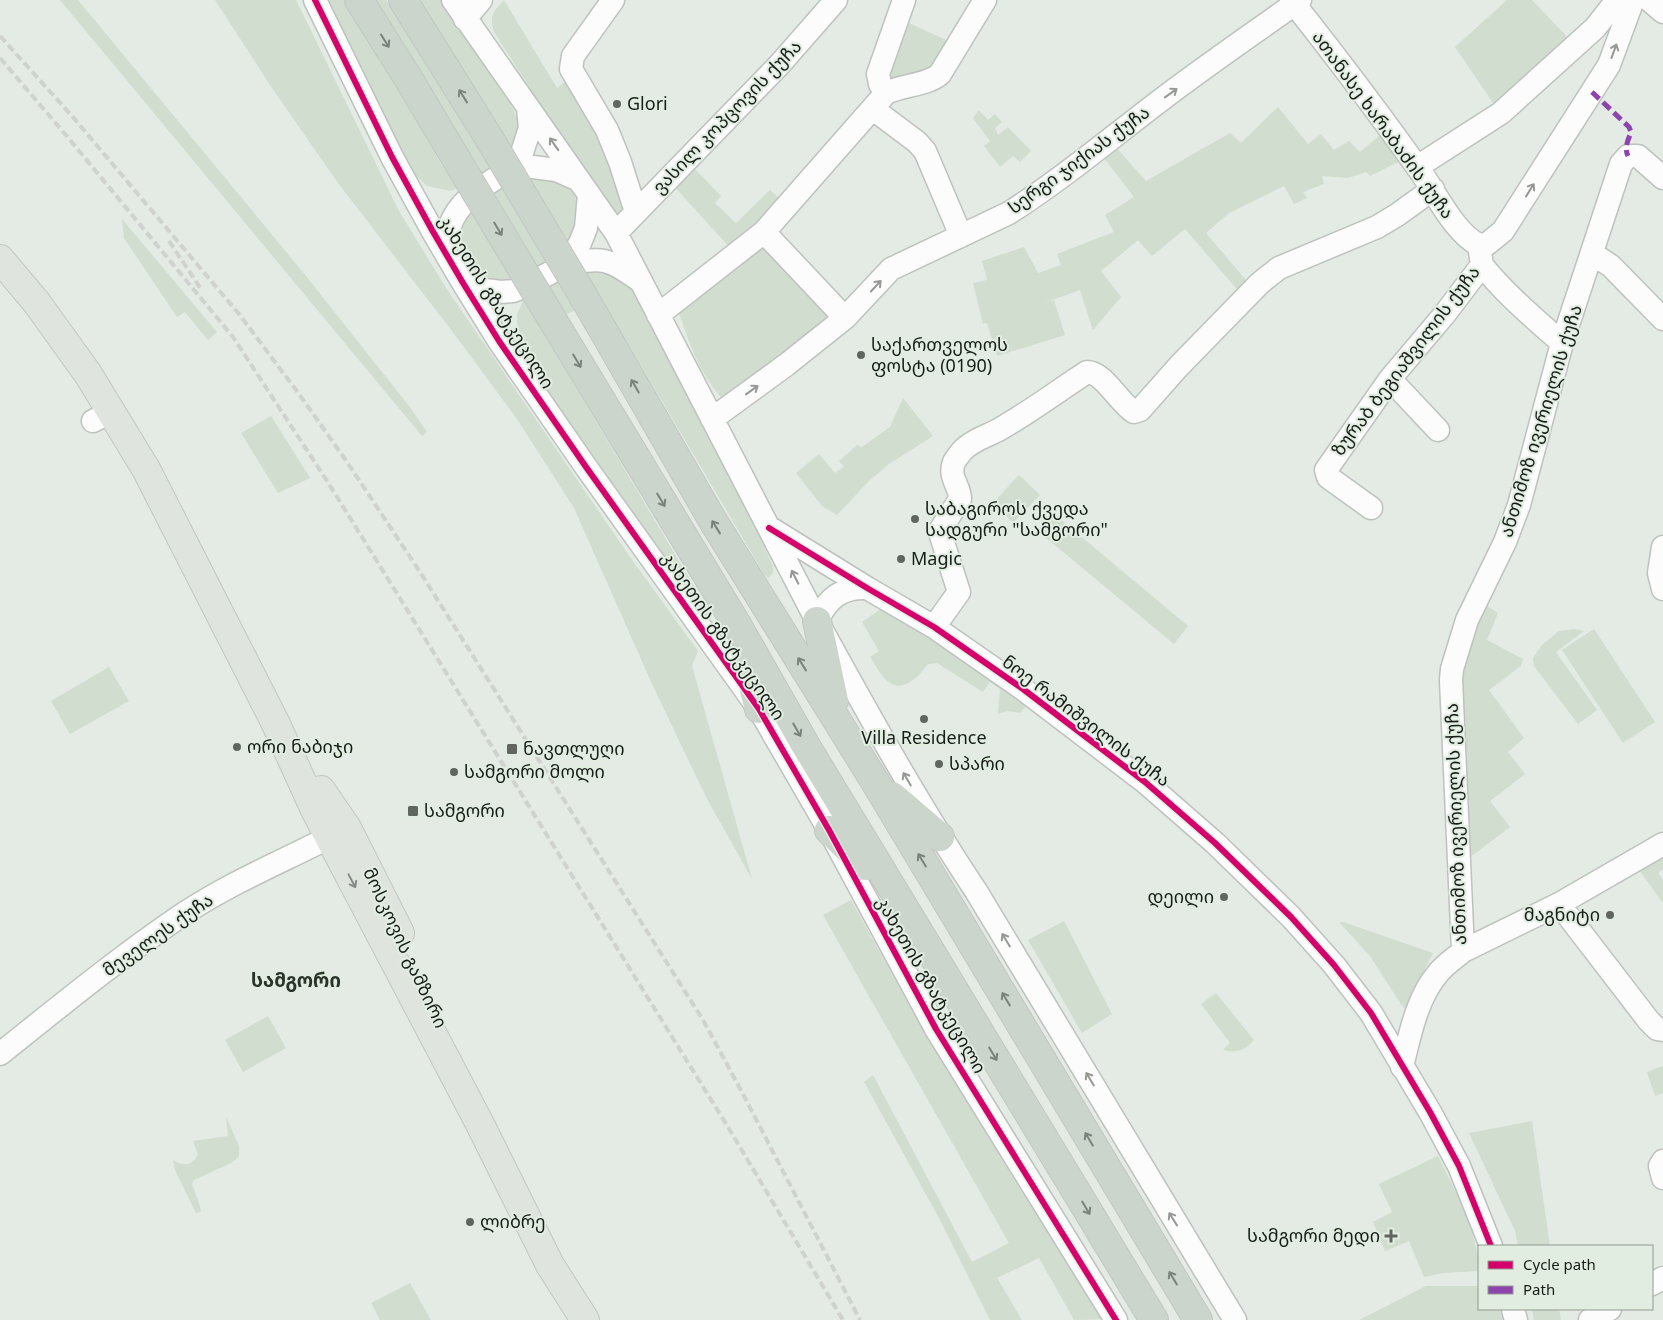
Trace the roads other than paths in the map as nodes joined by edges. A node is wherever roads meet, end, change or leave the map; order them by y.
1 (315, 0) edge
2 (359, 0) edge
3 (403, 0) edge
4 (481, 0) edge
5 (612, 0) edge
6 (836, 0) edge
7 (904, 0) edge
8 (985, 0) edge
9 (1617, 0) edge
10 (1633, 0) edge
11 (1649, 0) edge
12 (1295, 1) edge
13 (459, 9) edge
14 (1663, 12) edge
15 (879, 101) junction
16 (528, 108) junction
17 (518, 165) junction
18 (1417, 167) junction
19 (1663, 178) edge
20 (584, 187) junction
21 (1433, 189) junction
22 (636, 212) junction
23 (764, 232) junction
24 (616, 233) junction
25 (961, 236) junction
26 (445, 252) junction
27 (1593, 254) junction
28 (1480, 255) junction
29 (0, 259) edge
30 (568, 263) junction
31 (639, 280) junction
32 (463, 283) junction
33 (658, 315) junction
34 (845, 318) junction
35 (1663, 319) edge
36 (1562, 343) junction
37 (1390, 379) junction
38 (712, 419) junction
39 (1438, 430) dead end
40 (1371, 508) dead end
41 (769, 528) junction
42 (1663, 547) edge
43 (867, 588) junction
44 (1663, 589) edge
45 (817, 621) junction
46 (736, 623) junction
47 (934, 627) junction
48 (759, 709) junction
49 (838, 720) junction
50 (874, 780) junction
51 (829, 830) junction
52 (338, 833) junction
53 (940, 836) junction
54 (1663, 844) edge
55 (894, 893) junction
56 (1558, 904) junction
57 (1463, 951) junction
58 (1663, 1030) edge
59 (0, 1054) edge
60 (1402, 1066) junction
61 (1663, 1161) edge
62 (1663, 1178) edge
63 (1491, 1245) edge
64 (1608, 1310) edge
65 (585, 1320) edge
66 (1116, 1320) edge
67 (1154, 1320) edge
68 (1198, 1320) edge
69 (1235, 1320) edge
70 (1590, 1320) edge

1 - 26 street, კახეთის გზატკეცილი
2 -> 46 highway, კახეთის გზატკეცილი, bridge
49 -> 3 highway, bridge
4 - 13 street
5 - 22 street
6 - 22 street, ვასილ კოპცოვის ქუჩა
7 - 15 street
8 - 15 street
9 - 18 street
28 -> 10 street, ზურაბ ბეგიაშვილის ქუჩა
11 - 14 street
12 - 18 street, ათანასე ხარაბაძის ქუჩა
25 -> 12 street, სერგი ჯიქიას ქუჩა
13 - 16 street, კახეთის გზატკეცილი
15 - 23 street
15 - 25 street
16 - 17 street
20 -> 16 street, კახეთის გზატკეცილი
17 - 20 street
17 - 26 street, კახეთის გზატკეცილი
18 - 21 street, ათანასე ხარაბაძის ქუჩა
19 - 27 street, ანთიმოზ ივერიელის ქუჩა
20 - 24 street, კახეთის გზატკეცილი
20 - 30 street
21 - 28 street, ათანასე ხარაბაძის ქუჩა
21 - 47 street
22 - 24 street, ვასილ კოპცოვის ქუჩა
23 - 33 street
23 - 34 street
24 - 31 street, კახეთის გზატკეცილი
34 -> 25 street, სერგი ჯიქიას ქუჩა
26 - 32 street, კახეთის გზატკეცილი
27 - 35 street
27 - 36 street, ანთიმოზ ივერიელის ქუჩა
28 - 36 street, ათანასე ხარაბაძის ქუჩა
28 - 37 street, ზურაბ ბეგიაშვილის ქუჩა
29 - 52 main road, მოსკოვის გამზირი
30 - 31 street, კახეთის გზატკეცილი
30 - 32 street, კახეთის გზატკეცილი
31 - 33 street, კახეთის გზატკეცილი
32 - 48 street, კახეთის გზატკეცილი
33 - 38 street, კახეთის გზატკეცილი
38 -> 34 street, სერგი ჯიქიას ქუჩა
36 - 57 street, ანთიმოზ ივერიელის ქუჩა
37 - 39 street
37 - 40 street, ზურაბ ბეგიაშვილის ქუჩა
38 - 41 street, კახეთის გზატკეცილი
41 - 43 street, ნოე რამიშვილის ქუჩა
45 -> 41 street, კახეთის გზატკეცილი
42 - 44 street
43 - 45 street
43 - 47 street, ნოე რამიშვილის ქუჩა
45 - 49 highway
53 -> 45 street, კახეთის გზატკეცილი
46 - 48 highway
46 -> 55 highway, კახეთის გზატკეცილი
47 - 60 street, ნოე რამიშვილის ქუჩა
48 - 51 street, კახეთის გზატკეცილი
49 - 50 highway
50 - 53 highway
68 -> 50 highway
51 - 55 highway
51 - 66 street, კახეთის გზატკეცილი
52 - 59 street, მეველეს ქუჩა
52 - 65 main road, მოსკოვის გამზირი
69 -> 53 street, კახეთის გზატკეცილი
54 - 56 street
55 -> 67 highway, კახეთის გზატკეცილი
56 - 57 street
56 - 58 street
57 - 60 street, ანთიმოზ ივერიელის ქუჩა
60 - 63 street, ნოე რამიშვილის ქუჩა
61 - 62 street
64 - 70 street

